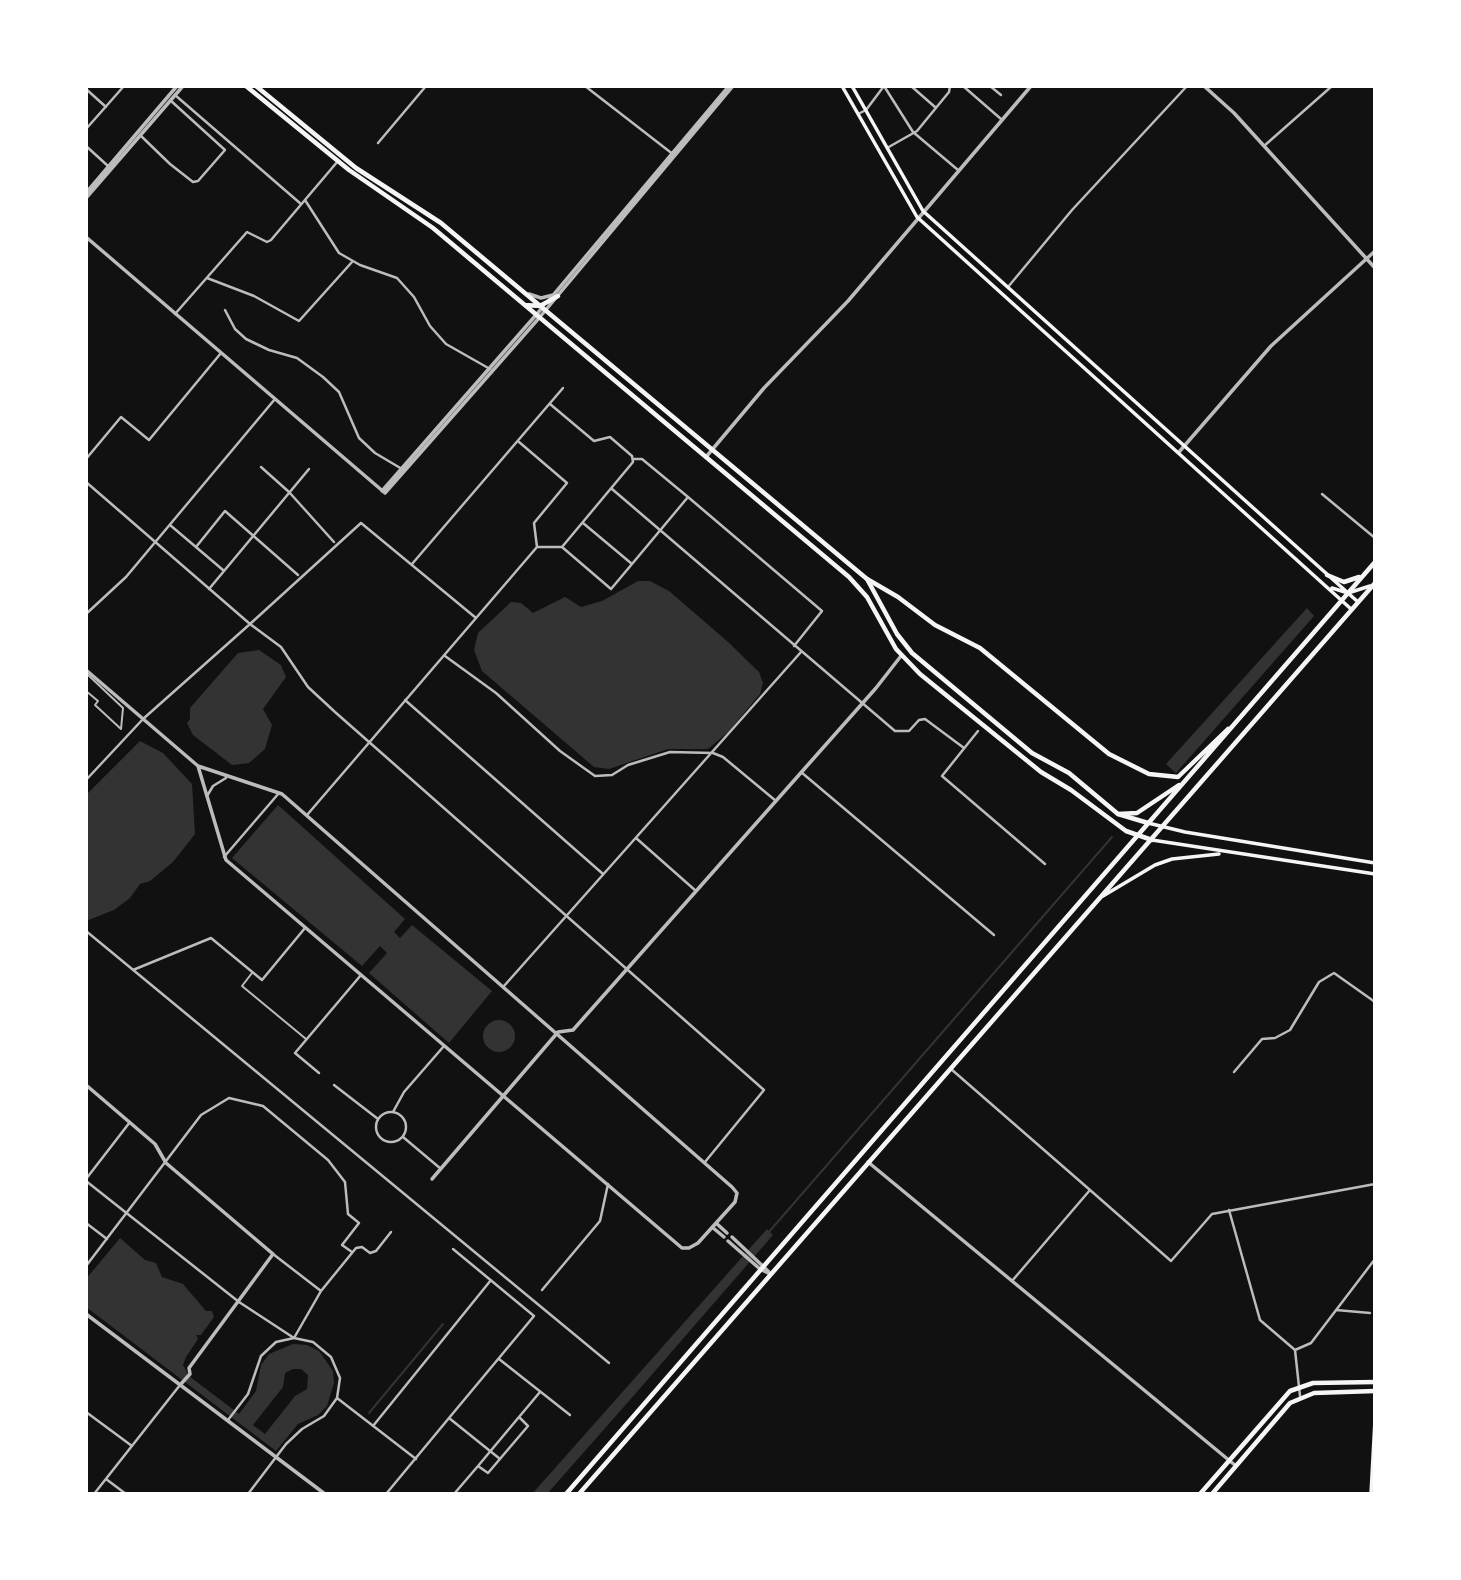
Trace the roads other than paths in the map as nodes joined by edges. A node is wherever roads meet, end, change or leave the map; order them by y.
1 (124, 86) edge
2 (180, 86) edge
3 (246, 86) edge
4 (256, 86) edge
5 (426, 86) edge
6 (585, 86) edge
7 (731, 86) edge
8 (842, 86) edge
9 (852, 86) edge
10 (884, 86) edge
11 (911, 86) edge
12 (950, 86) edge
13 (963, 86) edge
14 (990, 86) edge
15 (1031, 86) edge
16 (1187, 86) edge
17 (1204, 86) edge
18 (1332, 86) edge
19 (86, 91) edge
20 (175, 95) junction
21 (1001, 95) dead end
22 (170, 100) junction
23 (106, 107) junction
24 (936, 108) junction
25 (866, 110) junction
26 (858, 114) junction
27 (1001, 119) junction
28 (86, 129) edge
29 (914, 132) junction
30 (140, 135) junction
31 (378, 143) dead end
32 (86, 146) edge
33 (1264, 146) junction
34 (887, 148) junction
35 (674, 155) junction
36 (338, 161) junction
37 (110, 167) junction
38 (958, 170) junction
39 (86, 196) edge
40 (304, 200) junction
41 (301, 204) junction
42 (923, 211) junction
43 (917, 217) junction
44 (86, 237) edge
45 (1375, 251) edge
46 (1366, 259) junction
47 (352, 262) junction
48 (1375, 268) edge
49 (207, 277) junction
50 (1007, 288) junction
51 (529, 295) junction
52 (556, 295) junction
53 (521, 303) junction
54 (545, 306) junction
55 (225, 310) dead end
56 (175, 314) junction
57 (537, 317) junction
58 (221, 353) junction
59 (491, 369) junction
60 (563, 388) dead end
61 (275, 399) junction
62 (550, 404) junction
63 (519, 441) junction
64 (1185, 446) junction
65 (713, 448) junction
66 (1179, 452) junction
67 (704, 458) junction
68 (86, 459) edge
69 (634, 459) junction
70 (261, 467) dead end
71 (309, 469) dead end
72 (404, 469) junction
73 (86, 482) edge
74 (612, 489) junction
75 (289, 492) junction
76 (1322, 494) dead end
77 (688, 497) junction
78 (583, 523) junction
79 (170, 525) junction
80 (660, 530) junction
81 (253, 536) junction
82 (1375, 538) edge
83 (156, 542) junction
84 (335, 543) junction
85 (196, 547) junction
86 (537, 547) junction
87 (562, 547) junction
88 (1375, 562) edge
89 (412, 564) junction
90 (632, 564) junction
91 (224, 571) junction
92 (1366, 573) junction
93 (1327, 575) junction
94 (299, 576) junction
95 (867, 579) junction
96 (1321, 582) junction
97 (1375, 583) edge
98 (209, 589) junction
99 (1348, 593) junction
100 (1342, 600) junction
101 (1359, 603) junction
102 (1353, 610) junction
103 (86, 614) edge
104 (476, 618) junction
105 (250, 624) junction
106 (794, 646) junction
107 (801, 652) junction
108 (445, 656) junction
109 (901, 656) junction
110 (86, 672) edge
111 (86, 691) edge
112 (405, 701) junction
113 (862, 704) junction
114 (143, 719) junction
115 (1235, 724) junction
116 (978, 731) dead end
117 (369, 741) junction
118 (964, 748) junction
119 (713, 753) junction
120 (198, 766) junction
121 (801, 772) junction
122 (1190, 775) junction
123 (226, 778) junction
124 (86, 780) edge
125 (280, 792) junction
126 (206, 797) junction
127 (776, 801) junction
128 (1118, 814) junction
129 (307, 815) junction
130 (1148, 823) junction
131 (1163, 827) junction
132 (1137, 836) junction
133 (636, 838) junction
134 (1152, 840) junction
135 (1228, 854) junction
136 (224, 857) junction
137 (1375, 863) edge
138 (1045, 864) dead end
139 (604, 874) junction
140 (1375, 874) edge
141 (696, 891) junction
142 (1102, 897) junction
143 (567, 915) junction
144 (305, 928) junction
145 (86, 931) edge
146 (994, 935) dead end
147 (628, 969) junction
148 (132, 971) junction
149 (253, 972) junction
150 (361, 975) junction
151 (504, 986) junction
152 (1375, 1002) edge
153 (558, 1032) junction
154 (306, 1040) junction
155 (443, 1046) junction
156 (951, 1069) junction
157 (1234, 1072) dead end
158 (319, 1073) dead end
159 (86, 1085) edge
160 (334, 1085) dead end
161 (502, 1096) junction
162 (393, 1112) junction
163 (378, 1119) junction
164 (130, 1122) junction
165 (403, 1137) junction
166 (705, 1162) junction
167 (868, 1162) junction
168 (166, 1163) junction
169 (441, 1169) junction
170 (432, 1179) dead end
171 (86, 1180) edge
172 (608, 1184) junction
173 (1375, 1184) edge
174 (1090, 1191) junction
175 (1229, 1210) junction
176 (129, 1213) junction
177 (86, 1223) edge
178 (714, 1225) junction
179 (391, 1231) dead end
180 (725, 1235) dead end
181 (107, 1239) junction
182 (730, 1239) dead end
183 (453, 1249) dead end
184 (352, 1252) junction
185 (273, 1254) junction
186 (1375, 1259) edge
187 (86, 1266) edge
188 (762, 1267) junction
189 (770, 1274) junction
190 (491, 1280) junction
191 (1012, 1281) junction
192 (542, 1290) dead end
193 (321, 1291) junction
194 (239, 1302) junction
195 (1336, 1310) junction
196 (1370, 1313) dead end
197 (86, 1314) edge
198 (294, 1338) junction
199 (1295, 1350) junction
200 (499, 1359) junction
201 (610, 1363) dead end
202 (1375, 1382) edge
203 (181, 1384) junction
204 (1298, 1386) junction
205 (1375, 1391) edge
206 (540, 1392) junction
207 (1300, 1396) junction
208 (337, 1398) junction
209 (86, 1412) edge
210 (570, 1415) dead end
211 (519, 1418) junction
212 (229, 1419) junction
213 (450, 1419) junction
214 (1375, 1420) edge
215 (373, 1426) junction
216 (132, 1446) junction
217 (490, 1452) junction
218 (276, 1457) junction
219 (416, 1459) junction
220 (500, 1459) junction
221 (1229, 1460) junction
222 (478, 1466) junction
223 (1236, 1466) junction
224 (106, 1479) junction
225 (94, 1494) edge
226 (126, 1494) edge
227 (248, 1494) edge
228 (325, 1494) edge
229 (386, 1494) edge
230 (454, 1494) edge
231 (566, 1494) edge
232 (579, 1494) edge
233 (1200, 1494) edge
234 (1212, 1494) edge
235 (1371, 1494) edge

1 - 23 street
2 - 20 street
2 - 37 street
3 - 36 main road
4 - 51 main road
5 - 31 street
6 - 35 street
7 - 35 street
8 - 26 main road
9 - 25 main road
10 - 25 street
10 - 29 street
11 - 24 street
12 - 24 street
13 - 27 street
14 - 21 street
15 - 27 street
16 - 50 street
17 - 33 street
18 - 33 street
19 - 23 street
20 - 22 street
20 - 41 street
22 - 30 street
22 - 30 street
23 - 28 street
24 - 29 street
25 - 26 street
25 - 34 main road
26 - 43 main road
27 - 38 street
29 - 34 street
29 - 38 street
30 - 37 street
32 - 37 street
33 - 46 street
34 - 42 main road
35 - 52 street
36 - 40 street
36 - 53 main road
37 - 39 street
38 - 42 street
40 - 41 street
40 - 47 street
41 - 49 street
42 - 43 street
42 - 50 main road
43 - 65 street
43 - 66 main road
44 - 56 street
45 - 46 street
46 - 48 street
46 - 64 street
47 - 49 street
47 - 59 street
49 - 56 street
50 - 64 main road
51 - 52 street
51 - 54 main road
52 - 54 main road
53 - 54 main road
53 - 57 main road
54 - 57 street
54 - 65 main road
55 - 72 street
56 - 58 street
57 - 59 street
57 - 67 main road
58 - 61 street
58 - 68 street
59 - 72 street
60 - 62 street
61 - 72 street
61 - 79 street
62 - 63 street
62 - 69 street
63 - 86 street
63 - 89 street
64 - 66 street
64 - 93 main road
65 - 67 street
65 - 95 main road
66 - 96 main road
67 - 109 main road
69 - 74 street
69 - 77 street
70 - 75 street
71 - 75 street
73 - 83 street
74 - 78 street
74 - 80 street
75 - 81 street
75 - 84 street
76 - 82 street
77 - 80 street
77 - 106 street
78 - 87 street
78 - 90 street
79 - 83 street
79 - 85 street
80 - 90 street
80 - 106 street
81 - 85 street
81 - 91 street
81 - 94 street
83 - 98 street
83 - 103 street
84 - 89 street
84 - 94 street
85 - 91 street
86 - 87 street
86 - 104 street
87 - 90 street
88 - 92 main road
89 - 104 street
91 - 98 street
92 - 93 main road
92 - 99 main road
93 - 99 main road
94 - 105 street
95 - 115 main road
95 - 128 main road
96 - 99 main road
96 - 100 main road
97 - 99 main road
97 - 101 main road
98 - 105 street
99 - 100 main road
99 - 101 main road
100 - 102 main road
100 - 115 main road
101 - 102 main road
102 - 131 main road
104 - 108 street
105 - 114 street
105 - 117 street
106 - 107 street
107 - 113 street
107 - 119 street
108 - 112 street
108 - 119 street
109 - 113 street
109 - 132 main road
110 - 111 street
110 - 114 street
112 - 117 street
112 - 139 street
113 - 118 street
113 - 121 street
114 - 120 street
114 - 124 street
115 - 122 main road
116 - 118 street
117 - 129 street
117 - 143 street
118 - 138 street
119 - 127 street
119 - 133 street
120 - 123 street
120 - 126 street
121 - 127 street
121 - 146 street
122 - 128 main road
122 - 130 main road
123 - 125 street
123 - 126 street
125 - 129 street
125 - 136 street
126 - 136 street
127 - 141 street
128 - 130 main road
129 - 151 street
130 - 131 main road
130 - 132 main road
131 - 134 main road
131 - 137 main road
132 - 134 main road
132 - 188 main road
133 - 139 street
133 - 141 street
134 - 135 main road
134 - 142 main road
135 - 140 main road
135 - 142 main road
136 - 144 street
139 - 143 street
141 - 147 street
142 - 156 main road
143 - 147 street
143 - 151 street
144 - 149 street
144 - 150 street
145 - 148 street
147 - 153 street
147 - 166 street
148 - 149 street
148 - 201 street
149 - 154 street
150 - 154 street
150 - 155 street
151 - 153 street
152 - 157 street
153 - 161 street
153 - 166 street
154 - 158 street
155 - 161 street
155 - 162 street
156 - 167 main road
156 - 174 street
159 - 164 street
160 - 163 street
161 - 169 street
161 - 172 street
162 - 163 street
162 - 165 street
163 - 165 street
164 - 168 street
164 - 171 street
165 - 169 street
166 - 178 street
167 - 189 main road
167 - 191 street
168 - 176 street
168 - 184 street
168 - 185 street
169 - 170 street
171 - 176 street
172 - 178 street
172 - 192 street
173 - 175 street
174 - 175 street
174 - 191 street
175 - 199 street
176 - 181 street
176 - 194 street
177 - 181 street
178 - 180 street
179 - 184 street
181 - 187 street
182 - 188 street
183 - 190 street
184 - 193 street
185 - 193 street
185 - 194 street
186 - 195 street
188 - 189 street
188 - 231 main road
189 - 232 main road
190 - 200 street
190 - 215 street
191 - 221 street
193 - 198 street
194 - 198 street
194 - 203 street
195 - 196 street
195 - 199 street
197 - 203 street
198 - 208 street
198 - 212 street
199 - 204 street
200 - 206 street
200 - 213 street
202 - 204 main road
203 - 212 street
203 - 216 street
204 - 207 street
204 - 221 main road
205 - 207 main road
206 - 210 street
206 - 211 street
207 - 223 main road
208 - 215 street
208 - 218 street
209 - 216 street
211 - 217 street
211 - 220 street
212 - 218 street
213 - 217 street
213 - 219 street
214 - 235 main road
215 - 219 street
216 - 224 street
217 - 220 street
217 - 222 street
218 - 227 street
218 - 228 street
219 - 229 street
220 - 222 street
221 - 223 street
221 - 233 main road
222 - 230 street
223 - 234 main road
224 - 225 street
224 - 226 street

